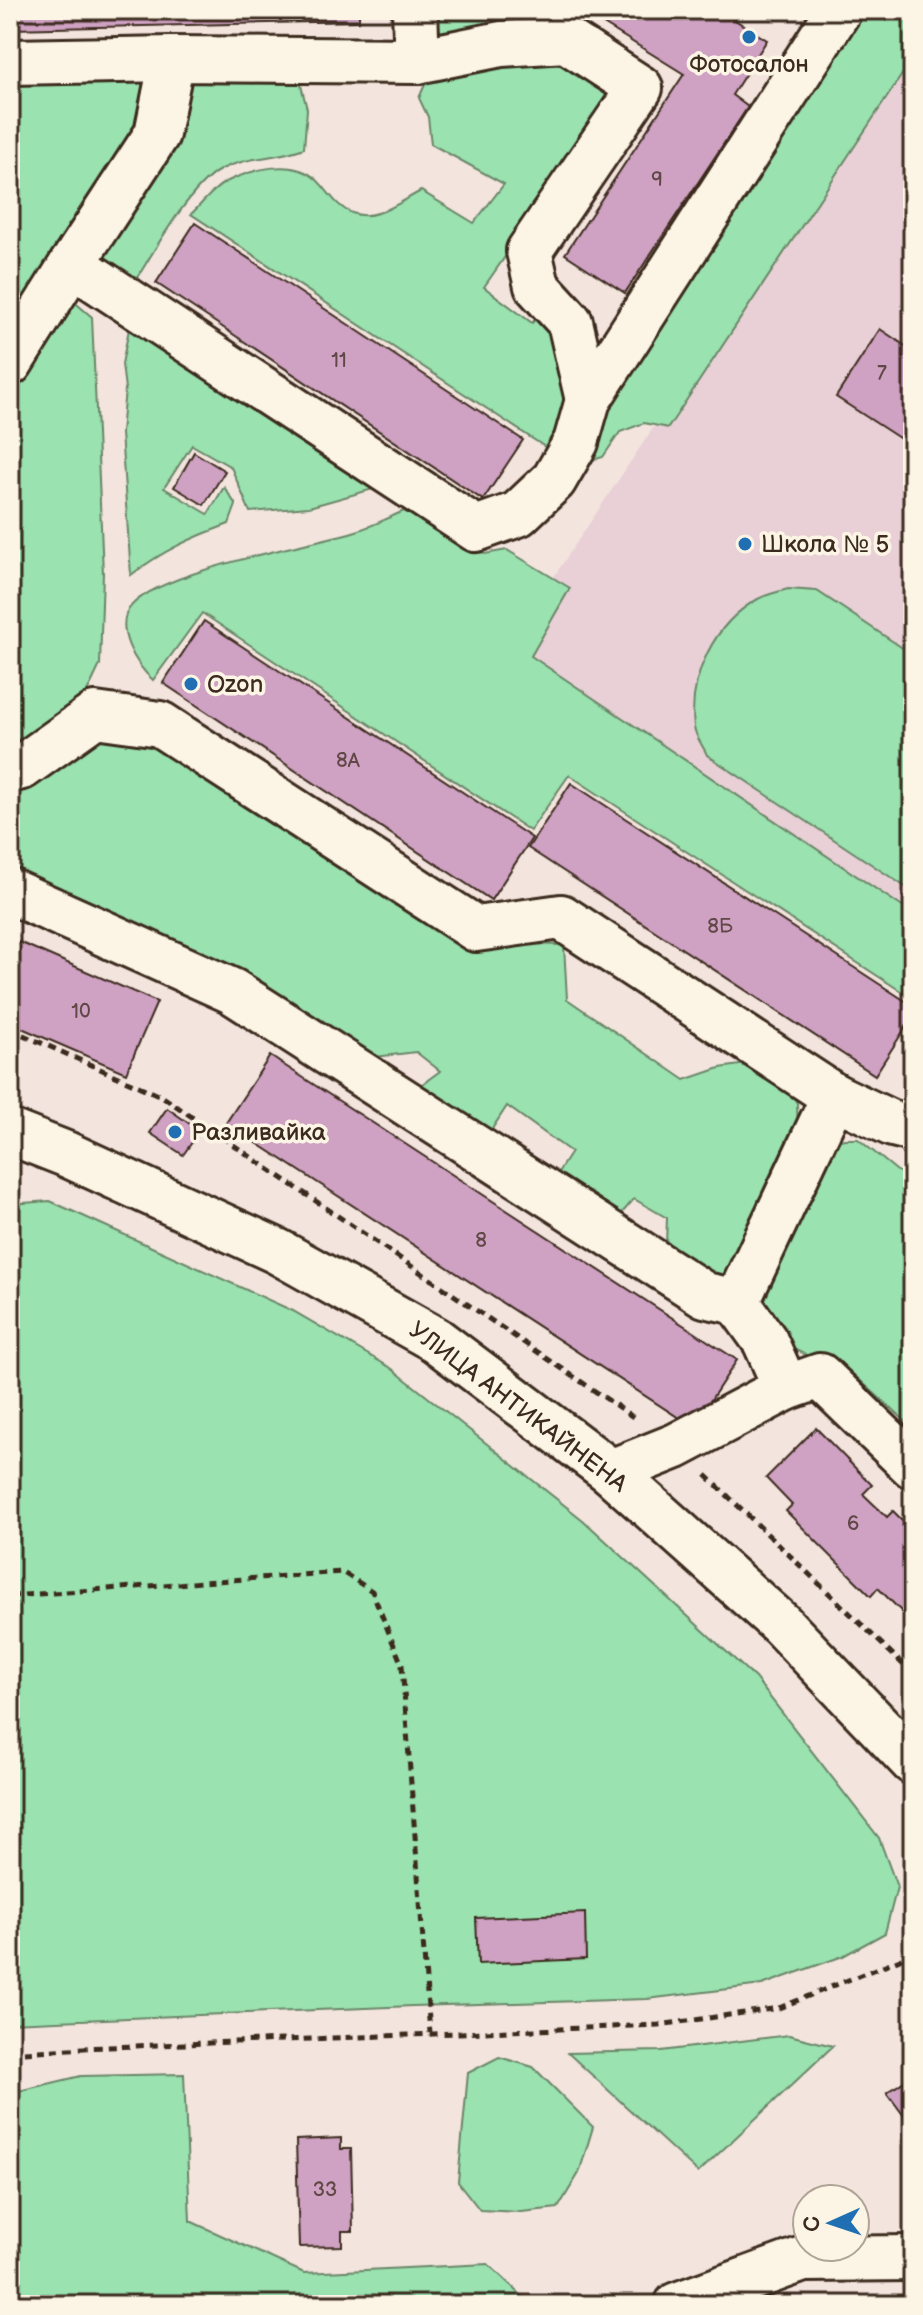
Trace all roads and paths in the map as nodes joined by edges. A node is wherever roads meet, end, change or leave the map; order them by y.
1 (415, 10) edge
2 (839, 10) edge
3 (172, 59) junction
4 (417, 61) junction
5 (10, 62) edge
6 (72, 264) junction
7 (10, 363) edge
8 (588, 400) junction
9 (10, 770) edge
10 (10, 891) edge
11 (834, 1096) junction
12 (913, 1129) edge
13 (10, 1132) edge
14 (737, 1302) junction
15 (786, 1388) junction
16 (913, 1466) edge
17 (611, 1472) junction
18 (10, 1596) edge
19 (913, 1762) edge
20 (913, 1947) edge
21 (430, 2033) junction
22 (10, 2053) edge
23 (913, 2258) edge
24 (677, 2305) edge

1 - 4 street
2 - 8 street
3 - 4 street
3 - 5 street
3 - 6 street
4 - 8 street
6 - 7 street
6 - 8 street
9 - 11 street
10 - 14 street
11 - 12 street
11 - 14 street
13 - 17 street, УЛИЦА АНТИКАЙНЕНА
14 - 15 street
15 - 16 street
15 - 17 street
17 - 19 street, УЛИЦА АНТИКАЙНЕНА
18 - 21 path
20 - 21 path
21 - 22 path
23 - 24 street

